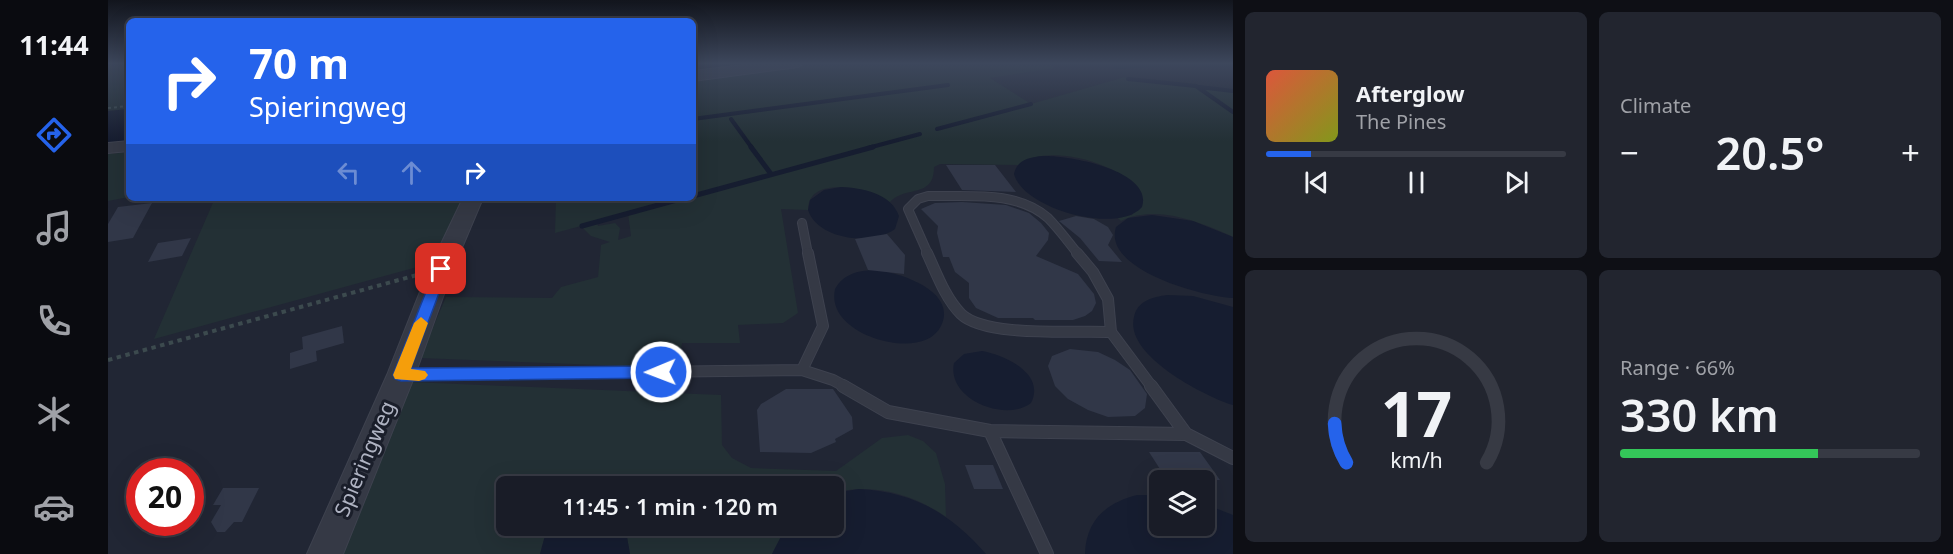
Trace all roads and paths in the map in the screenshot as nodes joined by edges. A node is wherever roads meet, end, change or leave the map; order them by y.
1 (126, 106) edge
2 (108, 108) edge
3 (126, 146) edge
4 (108, 148) edge
5 (472, 201) edge
6 (802, 223) dead end
7 (408, 278) dead end
8 (1111, 332) junction
9 (108, 360) edge
10 (802, 370) junction
11 (401, 375) junction
12 (990, 431) junction
13 (1186, 434) junction
14 (1233, 458) edge
15 (325, 554) edge
16 (1047, 554) edge

1 - 2 path
3 - 4 street
5 - 11 street, Spieringweg
6 - 10 lane
7 - 9 path
8 - 8 lane
8 - 13 lane
10 - 11 lane
10 - 12 lane
11 - 15 street, Spieringweg
12 - 13 lane
12 - 16 lane
13 - 14 lane

